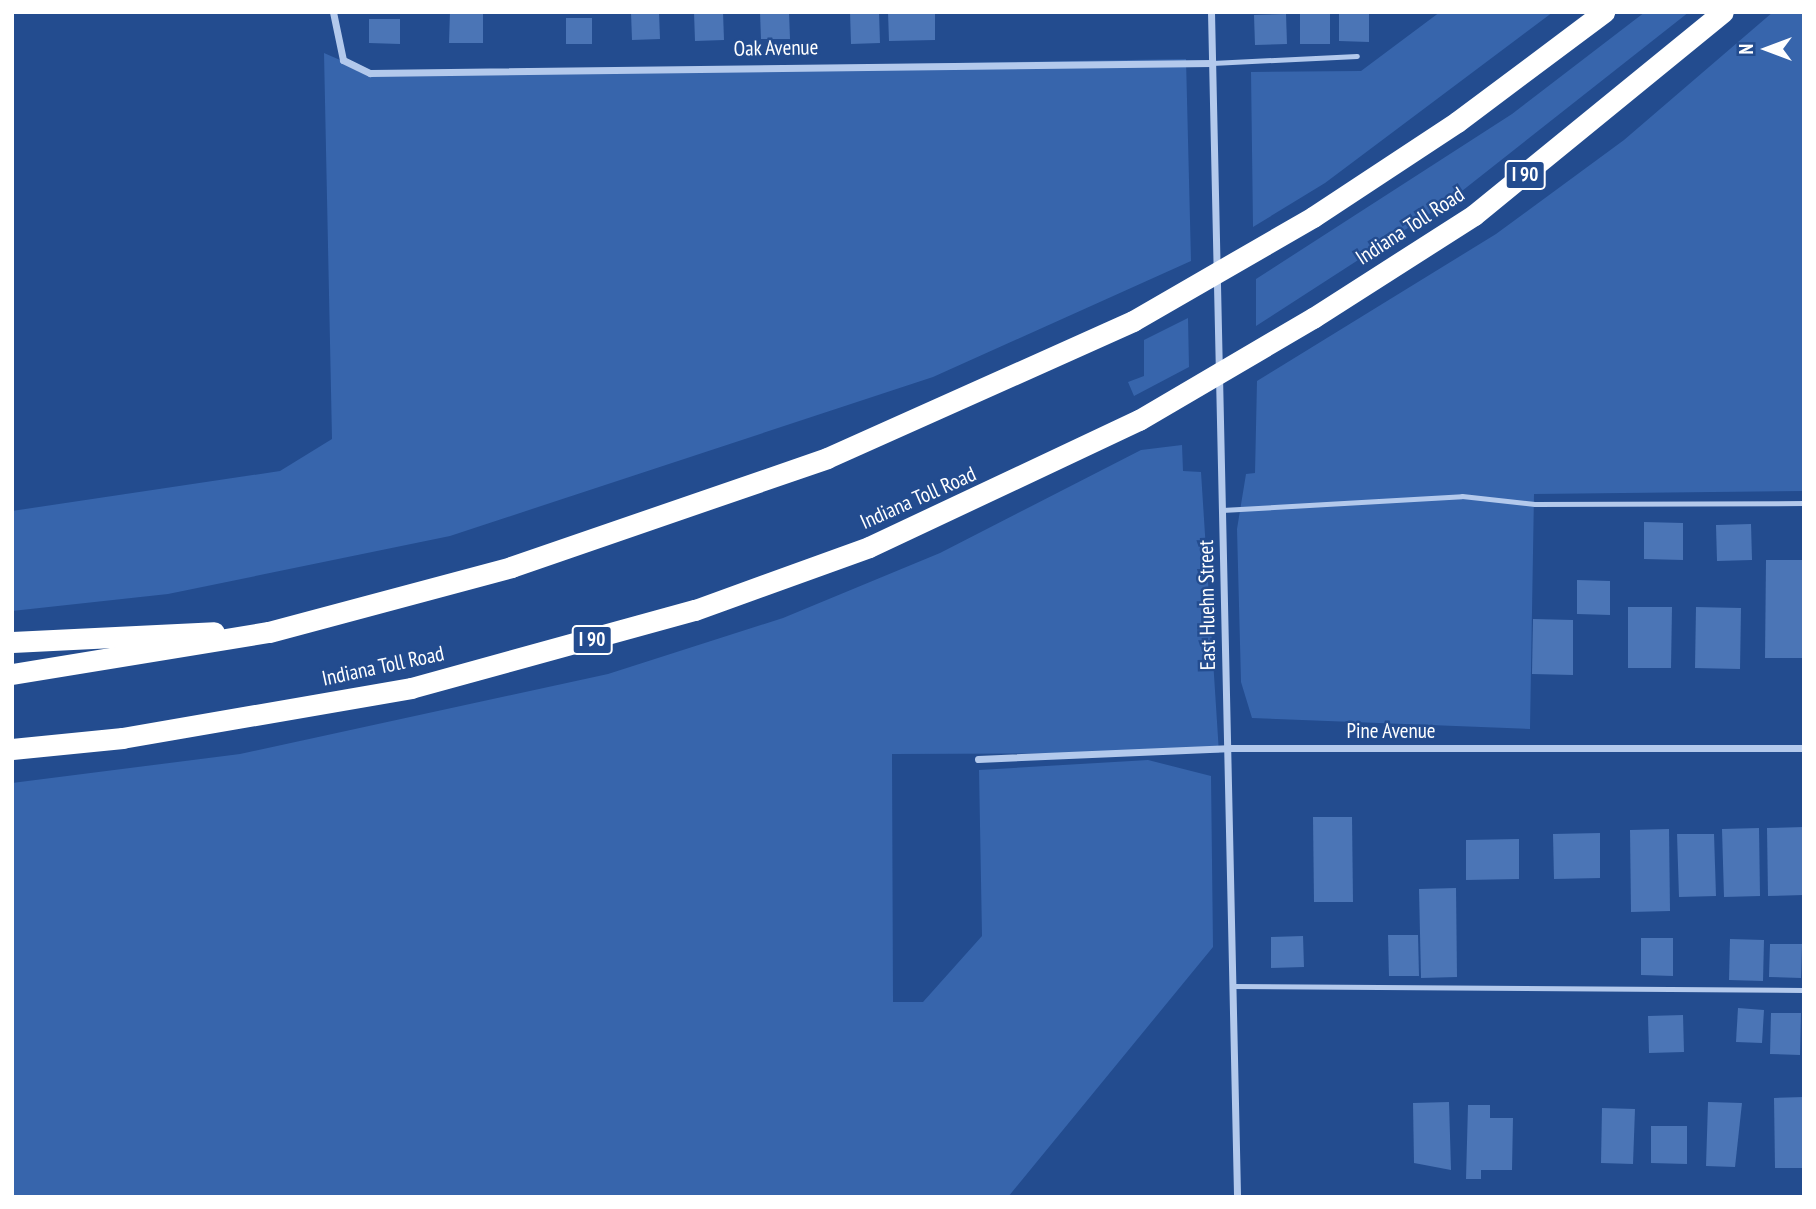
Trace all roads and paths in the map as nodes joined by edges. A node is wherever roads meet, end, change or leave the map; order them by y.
1 (333, 12) edge
2 (1212, 12) edge
3 (1604, 12) edge
4 (1723, 12) edge
5 (1357, 56) dead end
6 (1212, 63) junction
7 (1804, 503) edge
8 (1222, 510) junction
9 (269, 632) junction
10 (12, 642) edge
11 (12, 674) edge
12 (1227, 748) junction
13 (1804, 748) edge
14 (12, 749) edge
15 (978, 759) dead end
16 (1232, 986) junction
17 (1804, 989) edge
18 (1237, 1197) edge

1 - 6 street, Oak Avenue
2 - 6 street, East Huehn Street
3 - 9 highway, bridge
4 - 14 highway, Indiana Toll Road / I 90, bridge
5 - 6 lane
6 - 8 street, East Huehn Street
7 - 8 lane
8 - 12 street, East Huehn Street
9 - 10 highway
9 - 11 highway
12 - 13 street, Pine Avenue
12 - 15 street, Pine Avenue
12 - 16 street, East Huehn Street
16 - 17 lane
16 - 18 street, East Huehn Street

